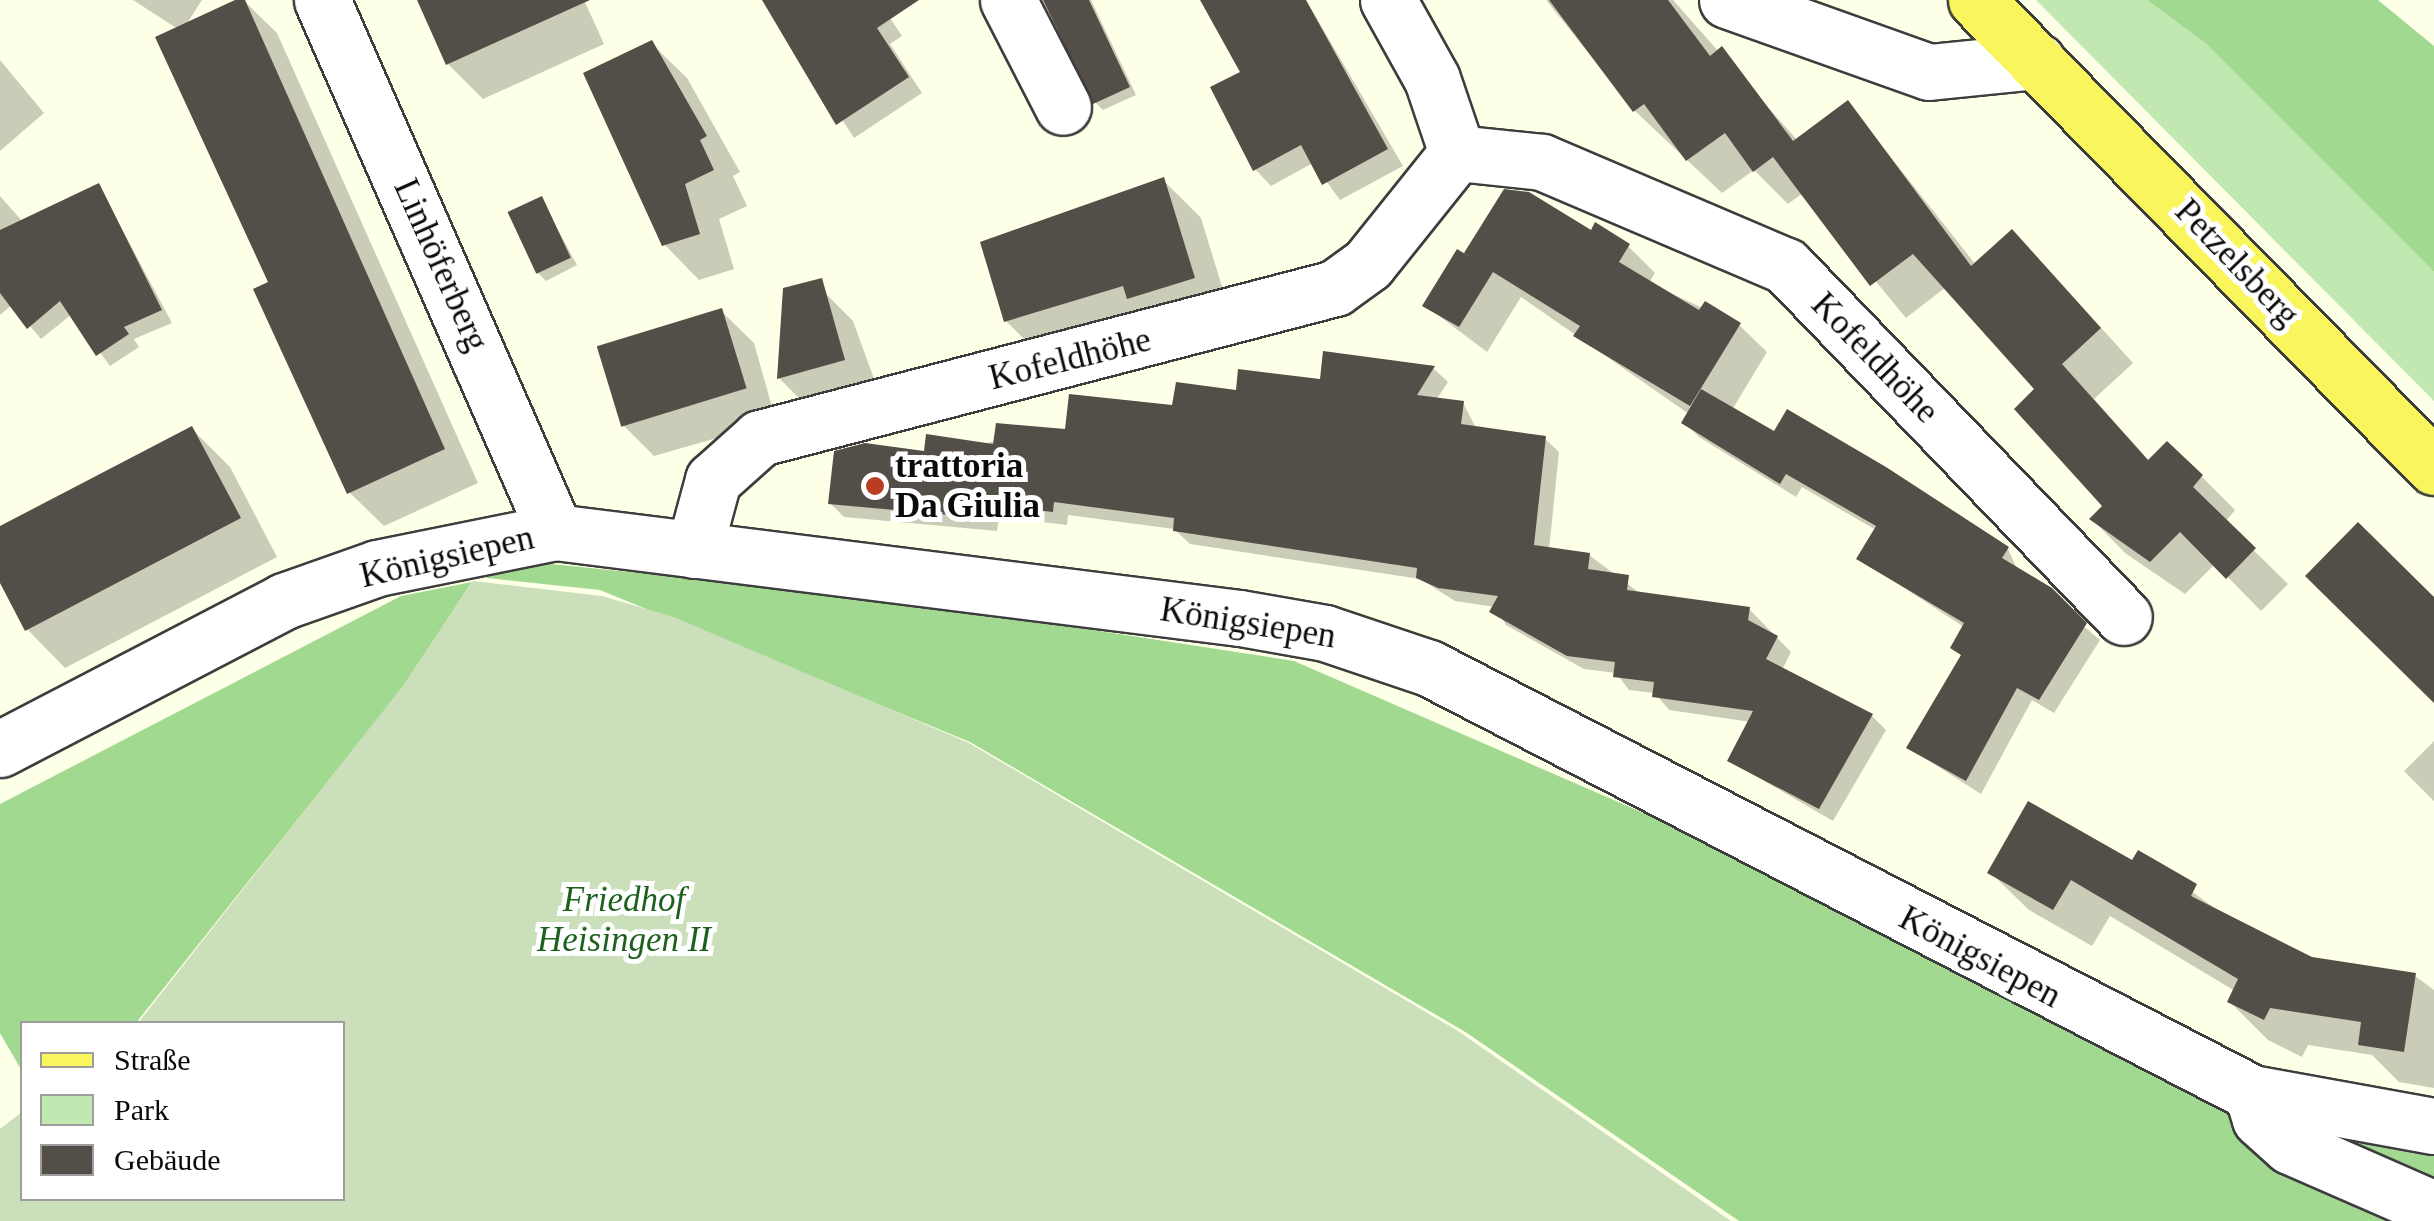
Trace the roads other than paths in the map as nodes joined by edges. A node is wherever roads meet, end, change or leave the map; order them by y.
1 (322, 0) edge
2 (1008, 0) edge
3 (1388, 0) edge
4 (1727, 0) edge
5 (1976, 0) edge
6 (2038, 61) junction
7 (1063, 108) dead end
8 (1457, 153) junction
9 (2434, 467) edge
10 (556, 532) junction
11 (694, 550) junction
12 (2124, 617) dead end
13 (0, 749) edge
14 (2252, 1093) junction
15 (2434, 1126) edge
16 (2434, 1209) edge

1 - 10 street, Linhöferberg
2 - 7 street
3 - 8 street
4 - 6 street
5 - 6 main road, Petzelsberg
6 - 9 main road, Petzelsberg
8 - 11 street, Kofeldhöhe
8 - 12 street, Kofeldhöhe
10 - 11 street, Königsiepen
10 - 13 street, Königsiepen
11 - 14 street, Königsiepen
14 - 15 street, Königsiepen
14 - 16 street

